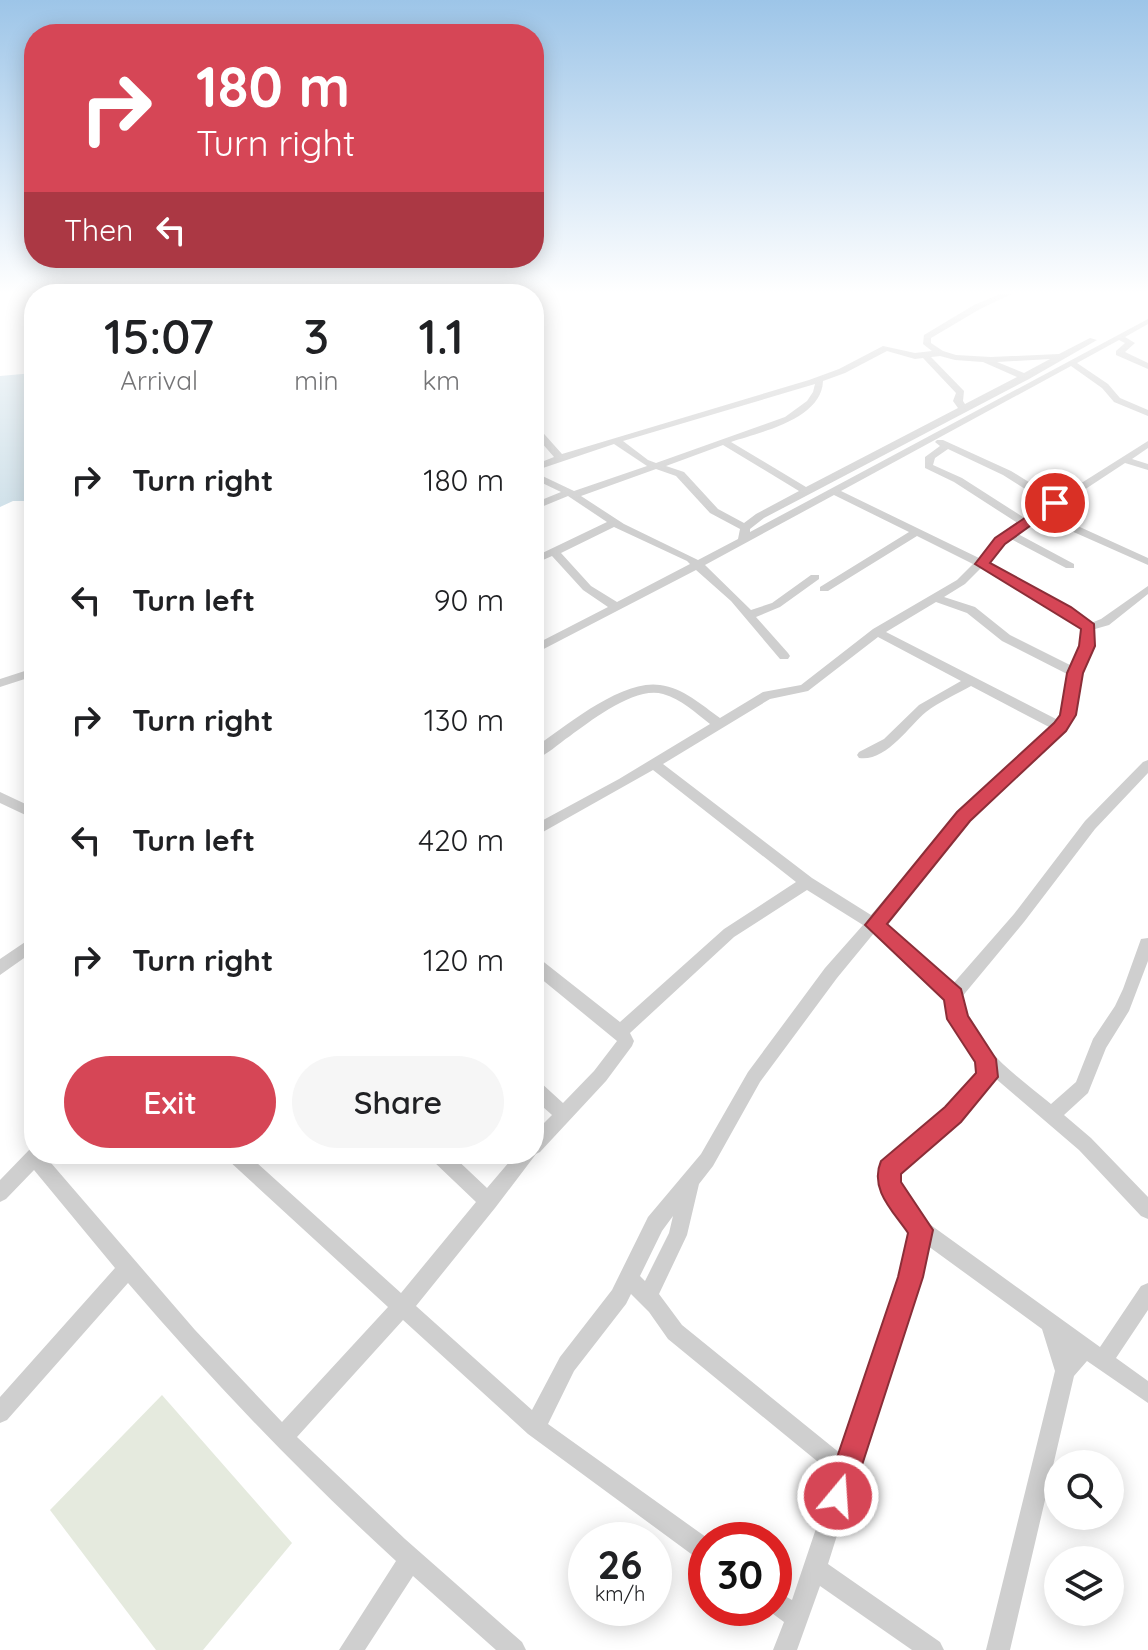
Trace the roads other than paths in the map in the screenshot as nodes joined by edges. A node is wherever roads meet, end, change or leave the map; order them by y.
1 (846, 369) edge
2 (938, 369) edge
3 (1007, 369) edge
4 (1045, 369) edge
5 (1052, 369) edge
6 (1080, 369) edge
7 (1026, 377) junction
8 (819, 380) junction
9 (964, 409) junction
10 (1148, 413) edge
11 (932, 439) junction
12 (544, 440) edge
13 (616, 441) junction
14 (724, 442) junction
15 (1148, 444) edge
16 (947, 445) junction
17 (560, 458) junction
18 (1126, 460) junction
19 (544, 464) edge
20 (657, 465) junction
21 (1148, 467) edge
22 (544, 480) edge
23 (833, 491) junction
24 (807, 492) junction
25 (571, 494) junction
26 (544, 503) edge
27 (1055, 503) junction
28 (1039, 513) junction
29 (614, 523) junction
30 (1025, 523) junction
31 (916, 532) junction
32 (744, 534) junction
33 (1010, 534) junction
34 (555, 553) junction
35 (544, 557) edge
36 (1148, 562) edge
37 (699, 564) junction
38 (982, 564) junction
39 (1070, 566) dead end
40 (815, 577) dead end
41 (824, 589) dead end
42 (1148, 589) edge
43 (935, 598) junction
44 (617, 607) junction
45 (750, 615) junction
46 (1089, 627) junction
47 (877, 632) junction
48 (544, 645) edge
49 (784, 656) dead end
50 (1075, 673) junction
51 (24, 675) edge
52 (971, 681) junction
53 (0, 683) edge
54 (720, 724) junction
55 (1060, 727) junction
56 (544, 749) edge
57 (864, 755) dead end
58 (654, 764) junction
59 (1148, 765) edge
60 (0, 797) edge
61 (24, 809) edge
62 (544, 826) edge
63 (807, 882) junction
64 (875, 925) junction
65 (1146, 944) dead end
66 (24, 950) edge
67 (0, 968) edge
68 (544, 972) edge
69 (953, 996) junction
70 (620, 1032) junction
71 (985, 1059) junction
72 (544, 1097) edge
73 (563, 1114) junction
74 (1053, 1114) junction
75 (544, 1135) edge
76 (27, 1164) edge
77 (42, 1164) edge
78 (245, 1164) edge
79 (449, 1164) edge
80 (519, 1164) edge
81 (691, 1179) junction
82 (0, 1193) edge
83 (489, 1202) junction
84 (1148, 1210) edge
85 (921, 1230) junction
86 (127, 1269) junction
87 (628, 1278) junction
88 (1148, 1293) edge
89 (647, 1298) junction
90 (401, 1308) junction
91 (1050, 1324) junction
92 (1086, 1347) junction
93 (1104, 1359) junction
94 (1065, 1371) junction
95 (1148, 1393) edge
96 (0, 1413) edge
97 (535, 1427) junction
98 (282, 1437) junction
99 (846, 1471) junction
100 (688, 1538) edge
101 (410, 1561) junction
102 (815, 1569) junction
103 (792, 1614) edge
104 (797, 1618) junction
105 (351, 1650) edge
106 (514, 1650) edge
107 (785, 1650) edge
108 (932, 1650) edge
109 (998, 1650) edge

1 - 8 street
2 - 9 street
3 - 7 street
4 - 7 street
5 - 11 street
6 - 10 street
7 - 9 street
8 - 13 street
8 - 14 street
9 - 24 street
11 - 16 street
11 - 23 street
12 - 17 street
13 - 17 street
13 - 20 street
14 - 20 street
14 - 24 street
15 - 18 street
16 - 27 street
16 - 30 street
17 - 19 street
18 - 21 street
18 - 27 street
20 - 25 street
20 - 32 street
22 - 25 street
23 - 31 street
23 - 32 street
24 - 32 street
25 - 26 street
25 - 29 street
27 - 28 street
28 - 30 street
28 - 36 street
29 - 34 street
29 - 37 street
30 - 33 street
31 - 38 street
31 - 41 street
32 - 37 street
33 - 38 street
33 - 39 street
34 - 35 street
34 - 44 street
37 - 44 street
37 - 45 street
38 - 43 street
38 - 46 street
40 - 45 street
42 - 46 street
43 - 47 street
43 - 50 street
44 - 48 street
45 - 49 street
46 - 50 street
47 - 52 street
47 - 54 street
50 - 55 street
51 - 53 street
52 - 55 street
52 - 57 street
54 - 56 street
54 - 58 street
55 - 64 street
58 - 62 street
58 - 63 street
59 - 69 street
60 - 61 street
63 - 64 street
63 - 70 street
64 - 69 street
64 - 81 street
65 - 74 street
66 - 67 street
68 - 70 street
69 - 71 street
70 - 73 street
71 - 74 street
71 - 85 street
72 - 73 street
73 - 75 street
74 - 84 street
76 - 82 street
77 - 86 street
78 - 90 street
79 - 83 street
80 - 83 street
81 - 87 street
81 - 89 street
83 - 90 street
85 - 91 street
85 - 99 street
86 - 96 street
86 - 98 street
87 - 89 street
87 - 97 street
88 - 93 street
89 - 99 street
90 - 97 street
90 - 98 street
91 - 92 street
91 - 94 street
92 - 93 street
92 - 94 street
93 - 95 street
94 - 109 street
97 - 100 street
98 - 101 street
99 - 102 street
101 - 105 street
101 - 106 street
102 - 104 street
102 - 108 street
103 - 104 street
104 - 107 street

